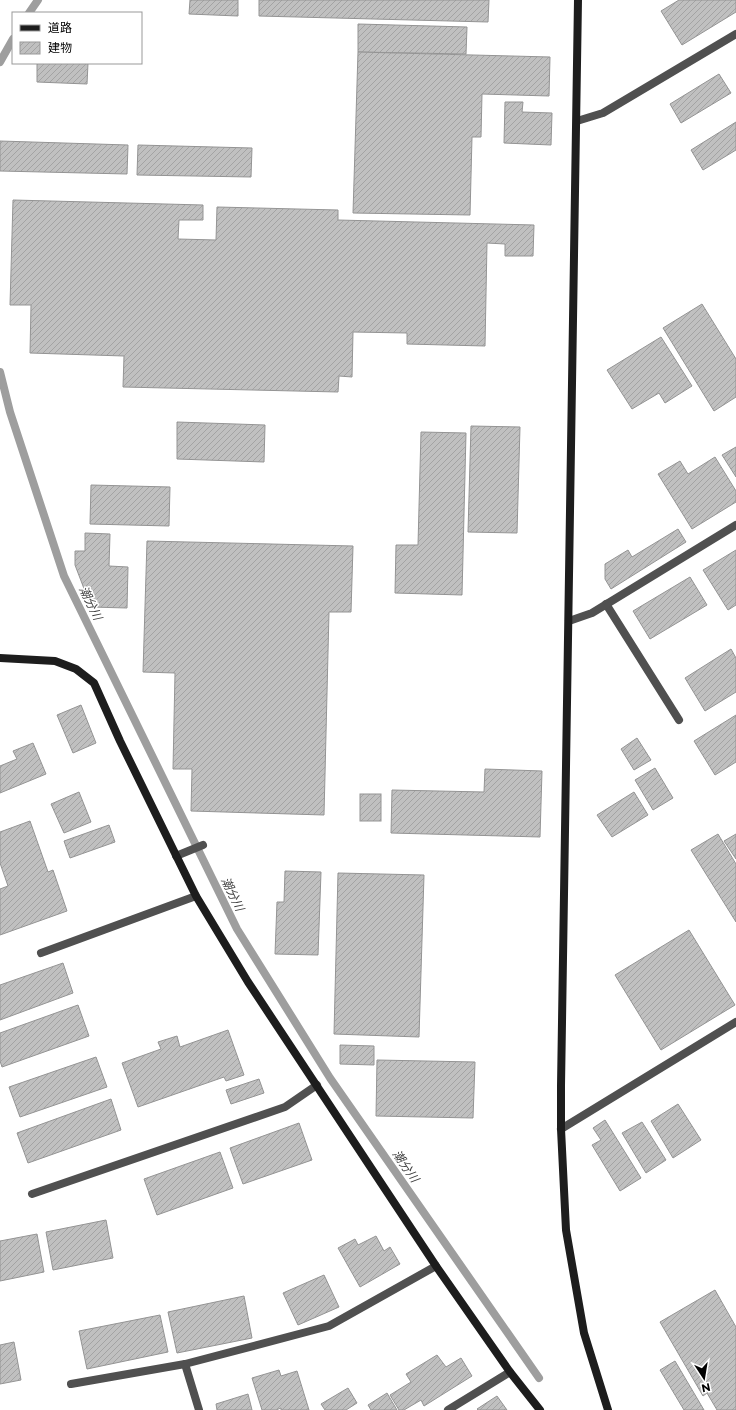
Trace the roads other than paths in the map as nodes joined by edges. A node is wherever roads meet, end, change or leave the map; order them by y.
1 (578, 0) edge
2 (736, 34) edge
3 (577, 121) junction
4 (736, 525) edge
5 (606, 604) junction
6 (569, 621) junction
7 (0, 658) edge
8 (679, 720) dead end
9 (203, 845) dead end
10 (176, 856) junction
11 (196, 896) junction
12 (41, 953) dead end
13 (736, 1022) edge
14 (317, 1085) junction
15 (561, 1129) junction
16 (32, 1194) dead end
17 (436, 1266) junction
18 (185, 1364) junction
19 (510, 1372) junction
20 (71, 1384) dead end
21 (199, 1410) edge
22 (448, 1410) edge
23 (540, 1410) edge
24 (608, 1410) edge

1 - 3 street
2 - 3 street
3 - 6 street
4 - 5 street
5 - 6 street
5 - 8 street
6 - 15 street
7 - 10 street
9 - 10 street
10 - 11 street
11 - 12 street
11 - 14 street
13 - 15 street
14 - 16 street
14 - 17 street
15 - 24 street
17 - 18 street
17 - 19 street
18 - 20 street
18 - 21 street
19 - 22 street
19 - 23 street

